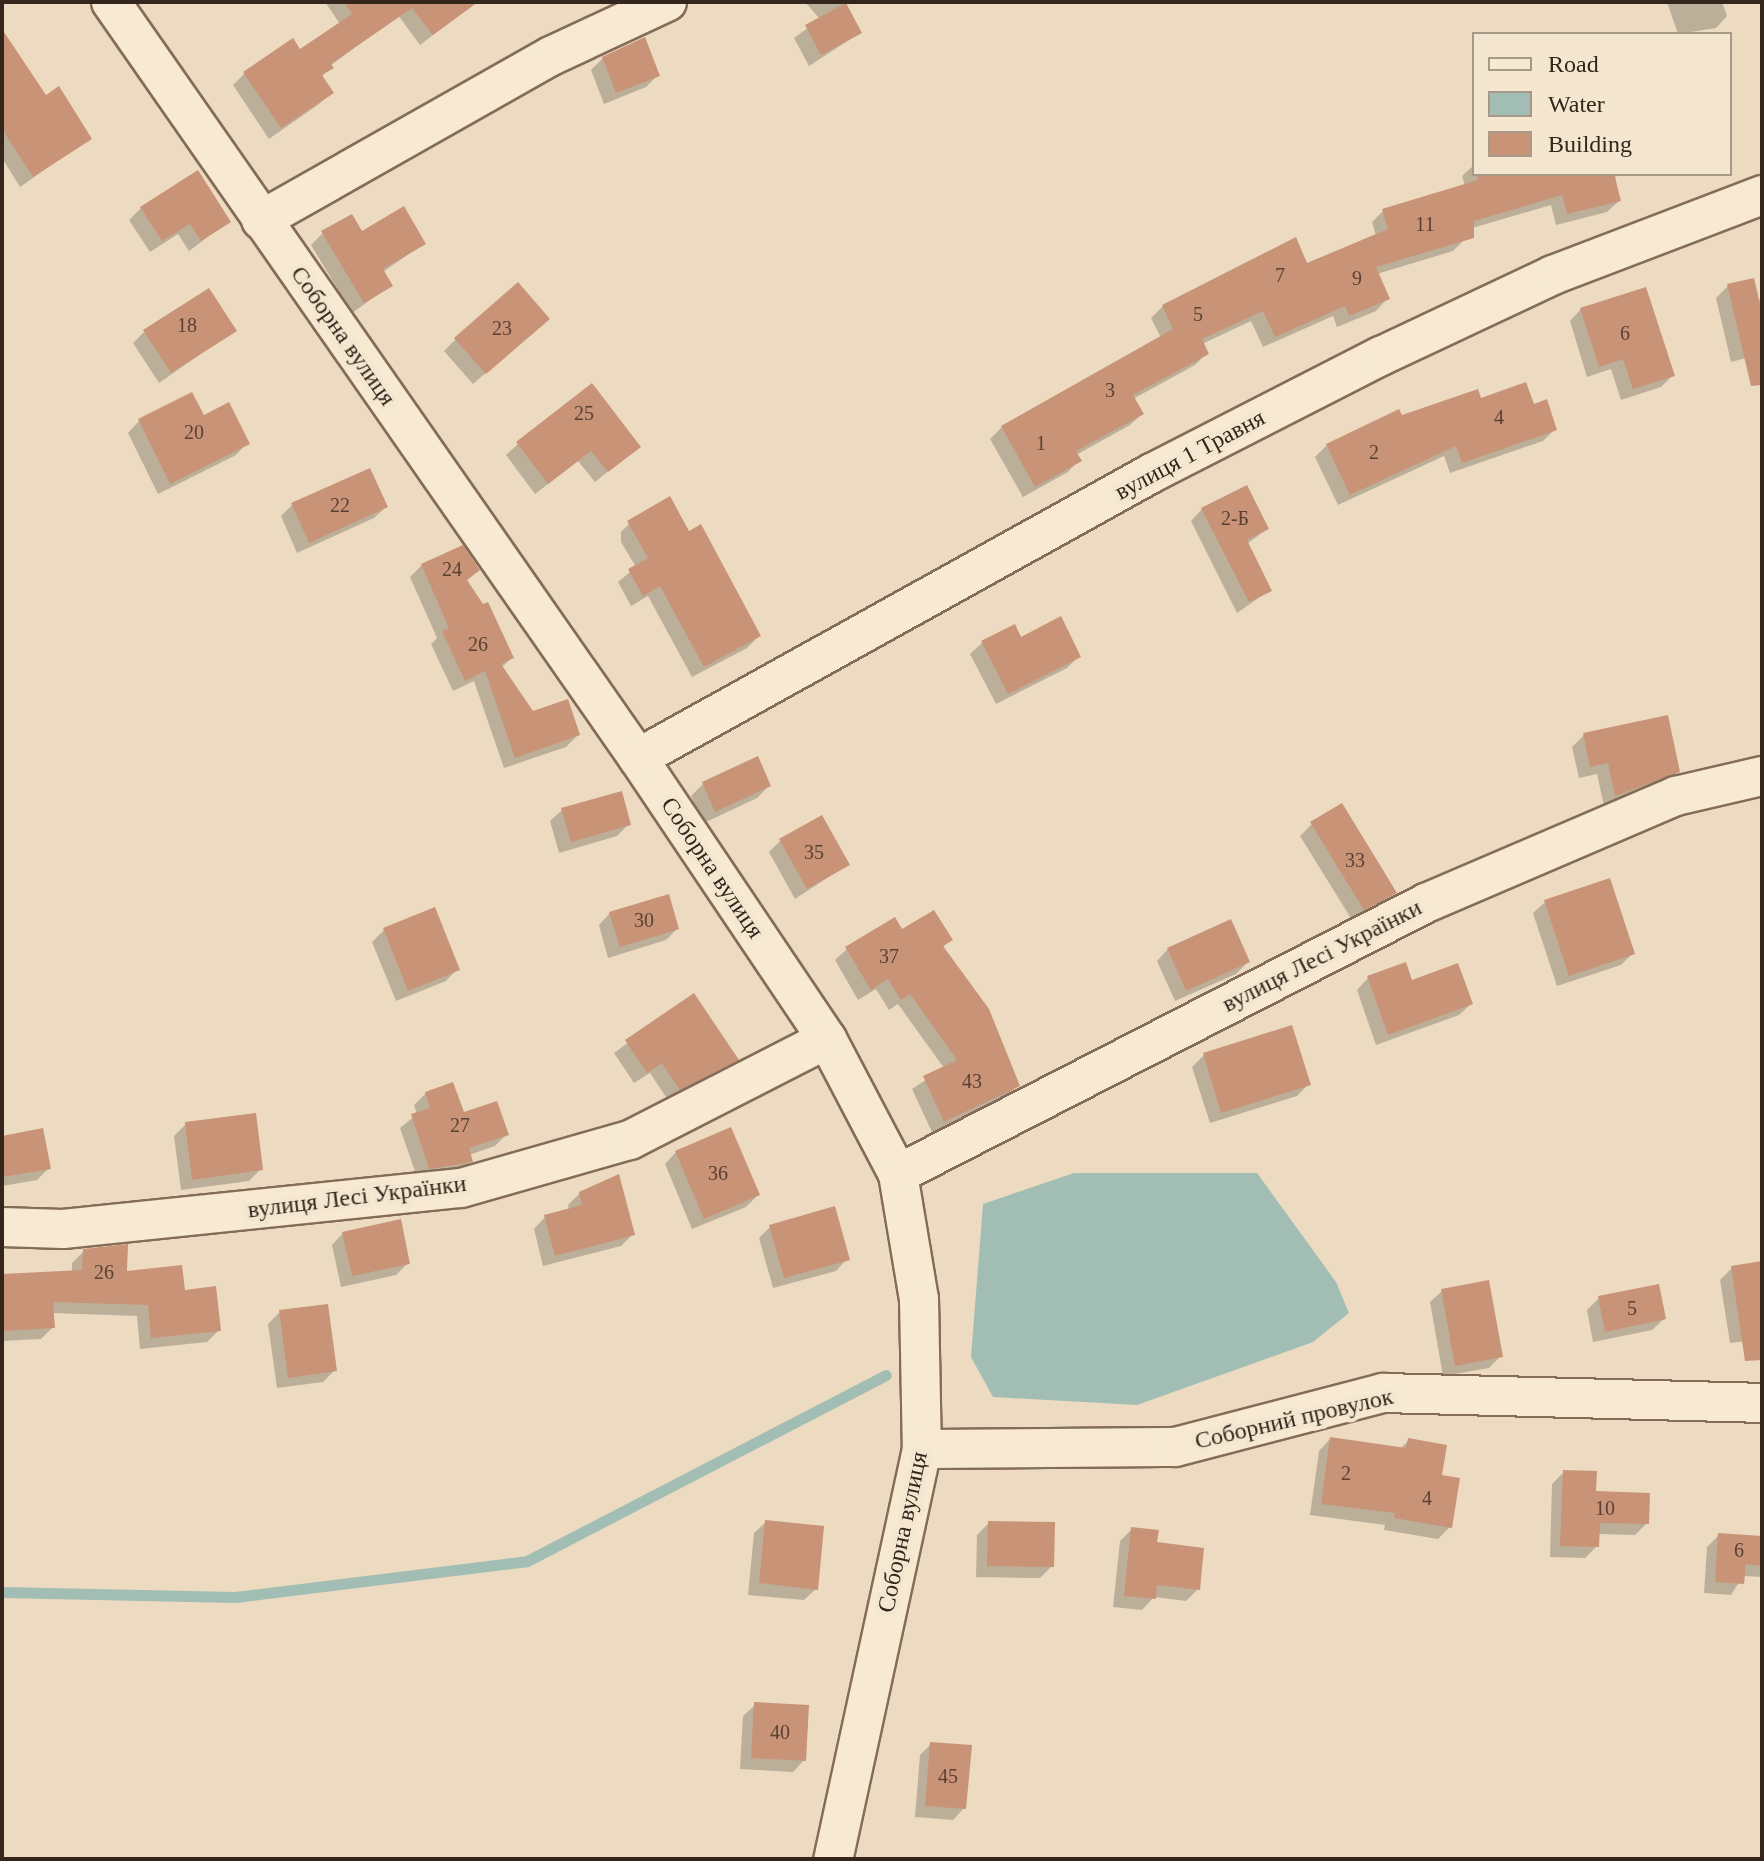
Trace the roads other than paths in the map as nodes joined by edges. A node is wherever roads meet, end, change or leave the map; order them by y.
1 (111, 2) edge
2 (667, 2) edge
3 (1762, 195) edge
4 (261, 220) junction
5 (638, 758) junction
6 (1762, 776) edge
7 (827, 1039) junction
8 (898, 1174) junction
9 (2, 1227) edge
10 (1762, 1403) edge
11 (922, 1449) junction
12 (833, 1859) edge

1 - 4 street, Соборна вулиця
2 - 4 street
3 - 5 street, вулиця 1 Травня
4 - 5 street, Соборна вулиця
5 - 7 street, Соборна вулиця
6 - 8 street, вулиця Лесі Українки
7 - 8 street, Соборна вулиця
7 - 9 street, вулиця Лесі Українки
8 - 11 street, Соборна вулиця
10 - 11 street, Соборний провулок
11 - 12 street, Соборна вулиця

